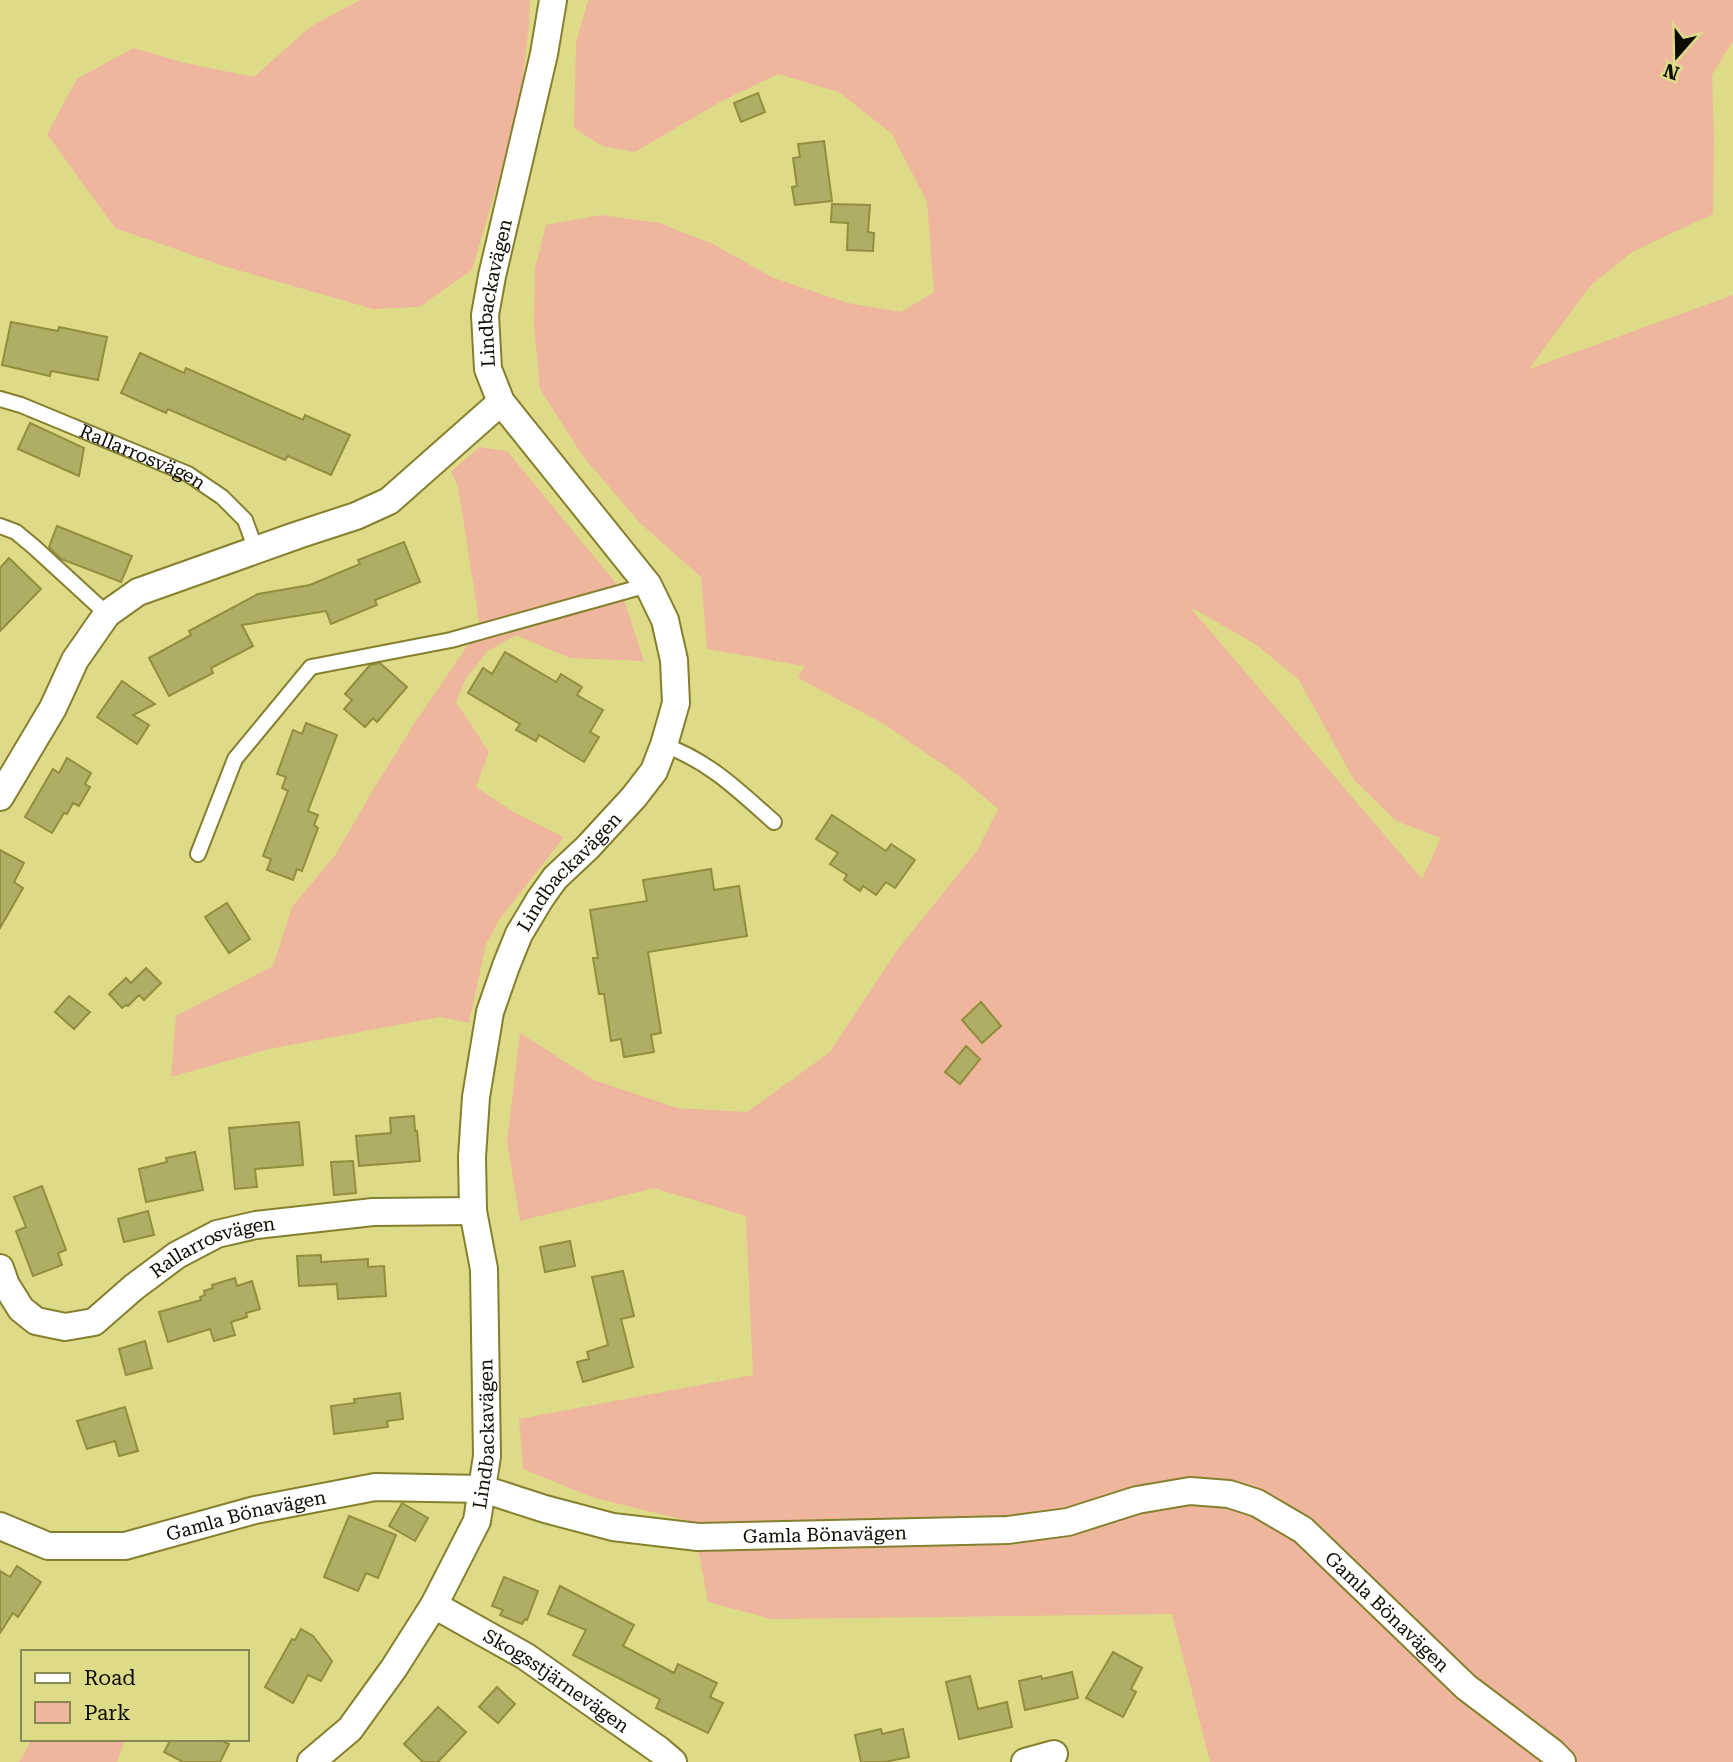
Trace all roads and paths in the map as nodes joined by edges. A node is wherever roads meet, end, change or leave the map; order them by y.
1 (553, 0) edge
2 (0, 399) edge
3 (501, 402) junction
4 (0, 526) edge
5 (256, 550) junction
6 (648, 585) junction
7 (107, 614) junction
8 (664, 745) junction
9 (0, 797) edge
10 (774, 822) dead end
11 (198, 853) dead end
12 (473, 1211) junction
13 (0, 1268) edge
14 (483, 1489) junction
15 (0, 1526) edge
16 (434, 1605) junction
17 (1054, 1754) dead end
18 (311, 1762) edge
19 (673, 1762) edge
20 (1025, 1762) edge
21 (1562, 1762) edge

1 - 3 street, Lindbackavägen
2 - 5 lane, Rallarrosvägen
3 - 5 street
3 - 6 street, Lindbackavägen
4 - 7 lane
5 - 7 street
6 - 8 street, Lindbackavägen
6 - 11 lane
7 - 9 street
8 - 10 lane
8 - 12 street, Lindbackavägen
12 - 13 street, Rallarrosvägen
12 - 14 street, Lindbackavägen
14 - 15 street, Gamla Bönavägen
14 - 16 street, Lindbackavägen
14 - 21 street, Gamla Bönavägen
16 - 18 street, Lindbackavägen
16 - 19 street, Skogsstjärnevägen
17 - 20 street

